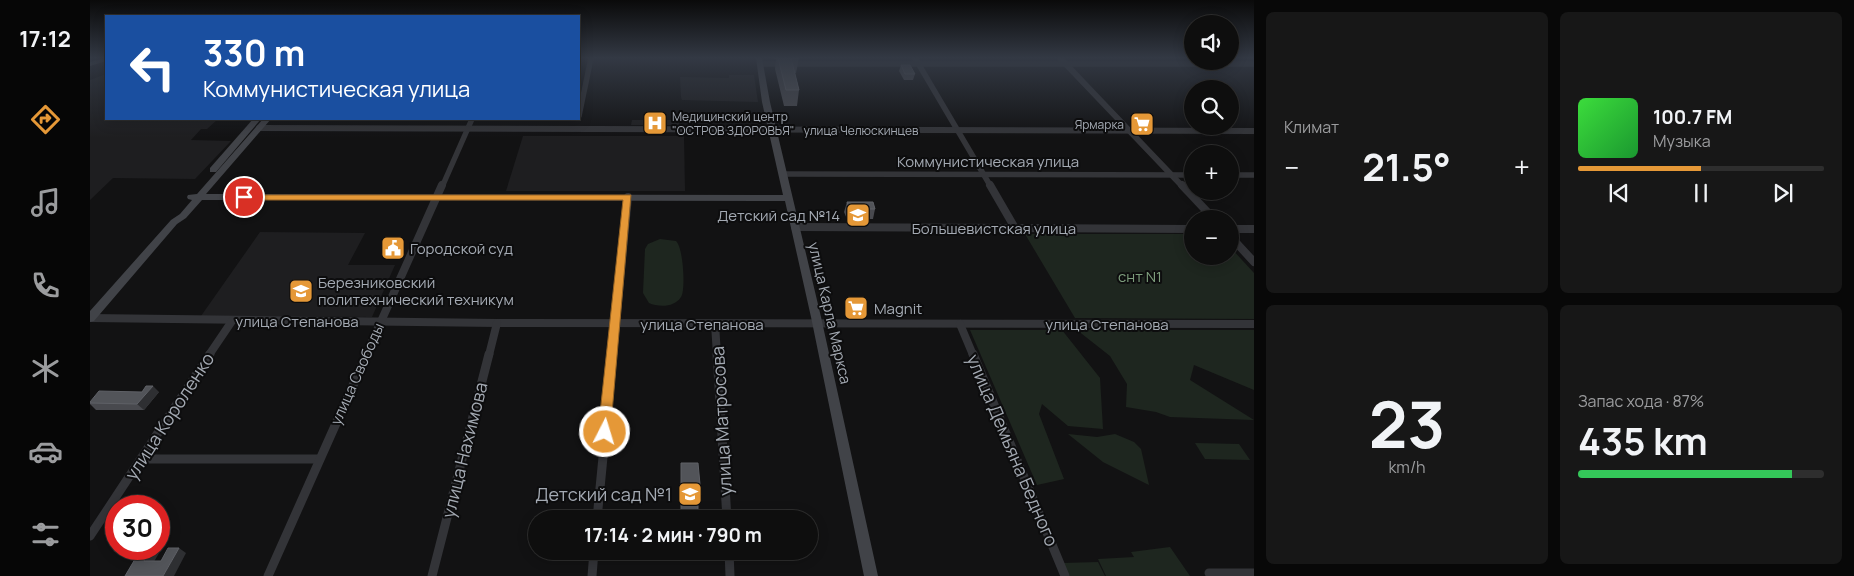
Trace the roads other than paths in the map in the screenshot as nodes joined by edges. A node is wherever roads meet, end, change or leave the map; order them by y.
1 (585, 85) edge
2 (764, 85) edge
3 (931, 85) edge
4 (1086, 85) edge
5 (580, 108) edge
6 (256, 120) edge
7 (266, 120) edge
8 (472, 120) edge
9 (578, 120) edge
10 (259, 128) junction
11 (467, 130) junction
12 (576, 130) junction
13 (773, 130) junction
14 (958, 130) junction
15 (1131, 131) junction
16 (1254, 131) edge
17 (783, 174) junction
18 (984, 174) junction
19 (1172, 175) junction
20 (1184, 175) edge
21 (1239, 175) edge
22 (1254, 175) edge
23 (195, 197) junction
24 (438, 197) junction
25 (628, 197) junction
26 (789, 198) junction
27 (1205, 210) edge
28 (795, 227) junction
29 (1015, 228) junction
30 (1184, 229) edge
31 (1239, 229) edge
32 (1254, 229) edge
33 (1239, 246) edge
34 (1254, 262) edge
35 (91, 315) edge
36 (232, 321) junction
37 (381, 322) junction
38 (497, 324) junction
39 (614, 324) junction
40 (715, 324) junction
41 (818, 324) junction
42 (960, 324) junction
43 (1254, 324) edge
44 (141, 458) junction
45 (319, 459) junction
46 (598, 510) edge
47 (726, 510) edge
48 (90, 536) edge
49 (593, 560) edge
50 (729, 560) edge
51 (1209, 573) dead end
52 (1254, 574) edge
53 (268, 576) edge
54 (432, 576) edge
55 (592, 576) edge
56 (730, 576) edge
57 (871, 576) edge
58 (1065, 576) edge

1 - 5 street
2 - 13 main road, улица Карла Маркса
3 - 14 street
4 - 15 street
6 - 23 main road
7 - 10 main road
8 - 11 street, улица Свободы
9 - 12 street
10 - 11 street, улица Челюскинцев
10 - 23 main road
11 - 12 street, улица Челюскинцев
11 - 24 street, улица Свободы
12 - 13 street, улица Челюскинцев
13 - 14 street, улица Челюскинцев
13 - 17 main road, улица Карла Маркса
14 - 15 street, улица Челюскинцев
14 - 18 street
15 - 16 street, улица Челюскинцев
15 - 19 street
17 - 18 street, Коммунистическая улица
17 - 26 main road, улица Карла Маркса
18 - 19 street, Коммунистическая улица
18 - 29 street
19 - 20 street, Коммунистическая улица
19 - 27 street
21 - 22 street
23 - 24 main road
23 - 35 main road
24 - 25 main road
24 - 37 street, улица Свободы
25 - 26 main road
25 - 39 street
26 - 28 main road, улица Карла Маркса
28 - 29 street, Большевистская улица
28 - 41 main road, улица Карла Маркса
29 - 30 street, Большевистская улица
31 - 32 street
33 - 34 street
35 - 36 street, улица Степанова
36 - 37 street, улица Степанова
36 - 44 street, улица Короленко
37 - 38 street, улица Степанова
37 - 45 street, улица Свободы
38 - 39 street, улица Степанова
38 - 54 street, улица Нахимова
39 - 40 street, улица Степанова
39 - 46 street
40 - 41 street, улица Степанова
40 - 47 street, улица Матросова
41 - 42 street, улица Степанова
41 - 57 main road, улица Карла Маркса
42 - 43 street, улица Степанова
42 - 58 street, улица Демьяна Бедного
44 - 45 street
44 - 48 street, улица Короленко
45 - 53 street, улица Свободы
49 - 55 street
50 - 56 street
51 - 52 street

